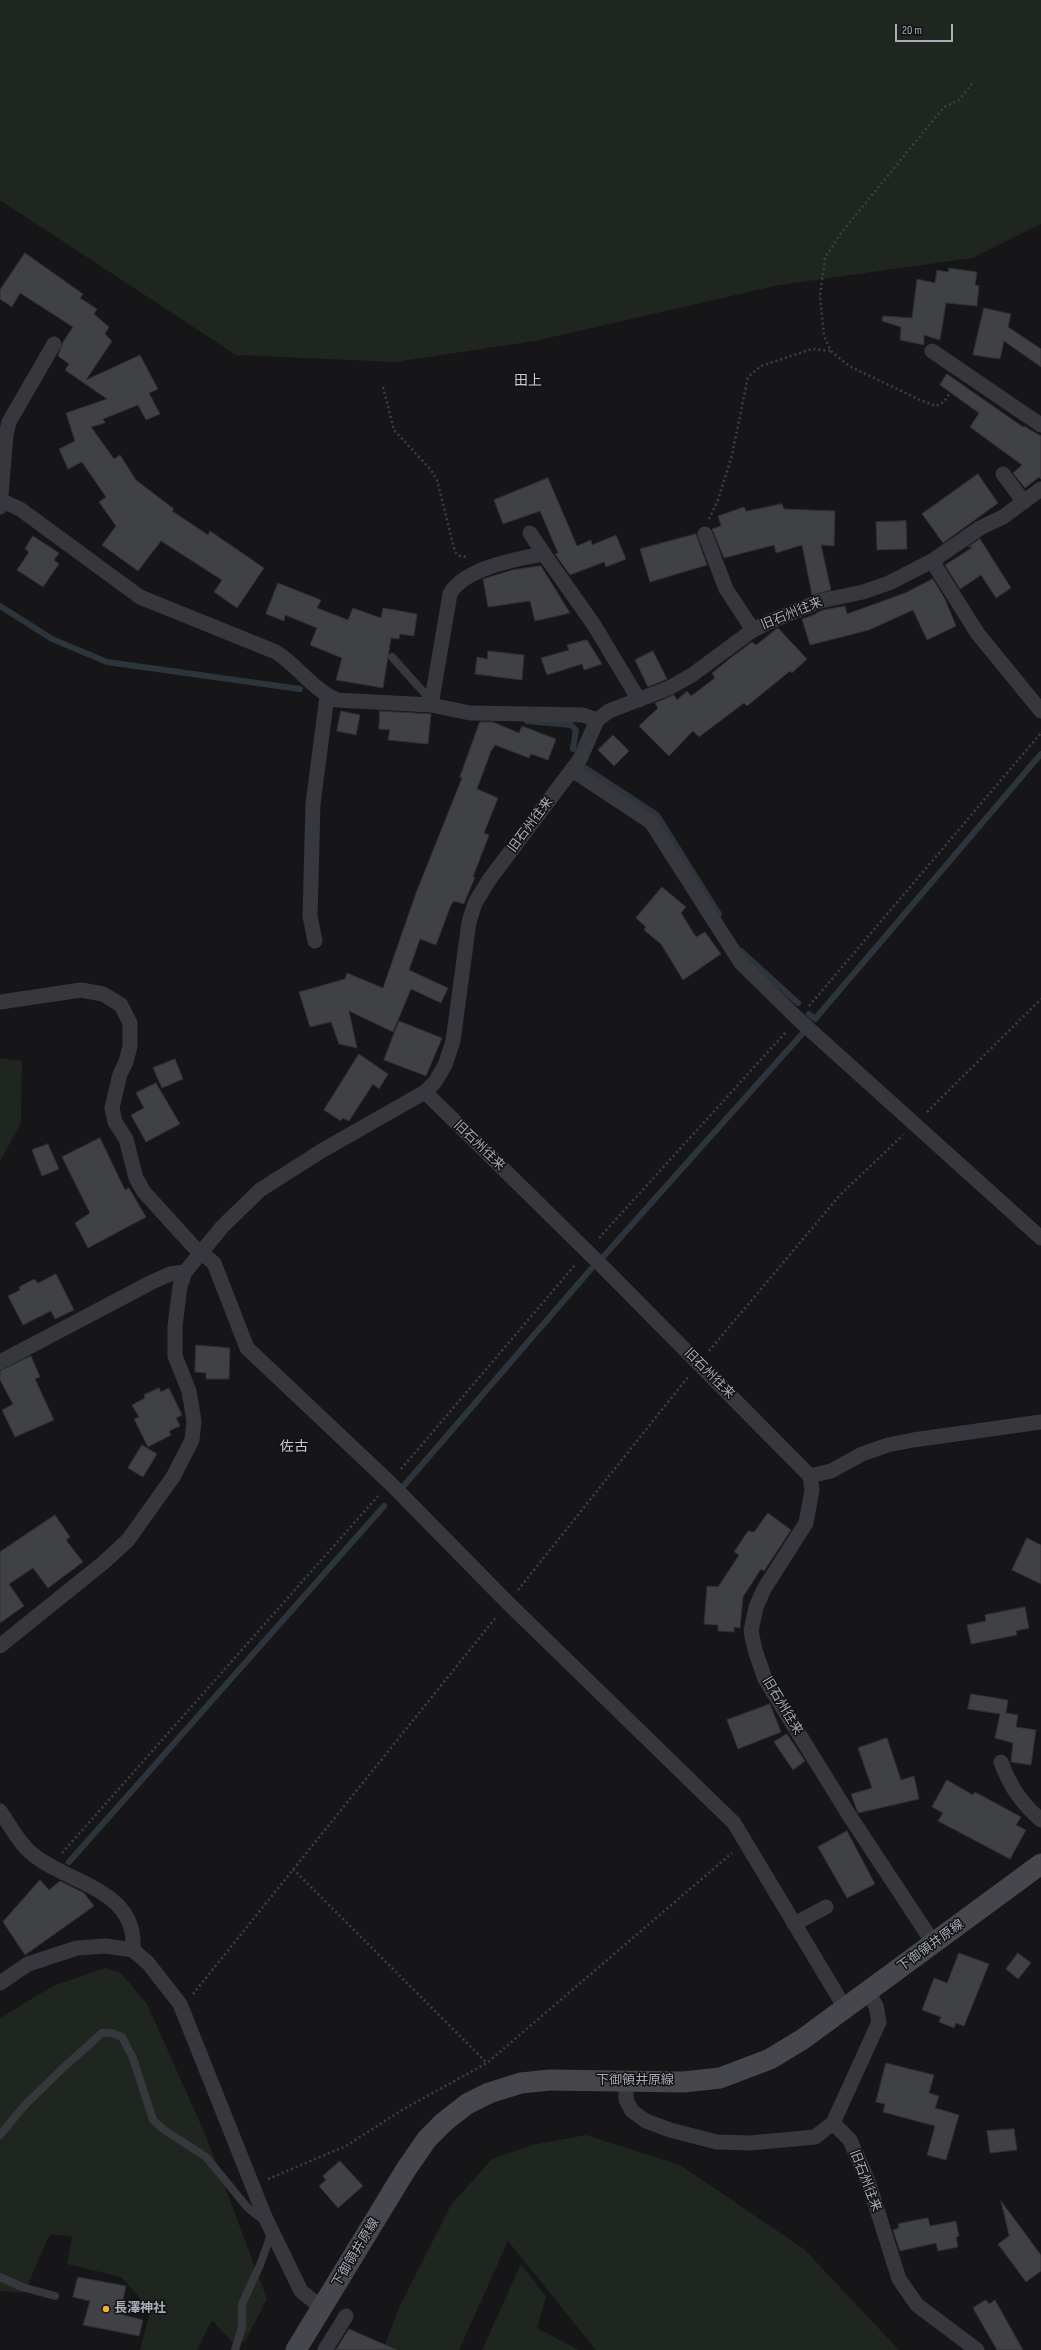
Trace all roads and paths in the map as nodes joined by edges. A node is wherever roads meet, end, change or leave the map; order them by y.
1 (974, 81) dead end
2 (54, 344) dead end
3 (830, 351) junction
4 (932, 351) dead end
5 (962, 372) junction
6 (383, 387) dead end
7 (1041, 425) edge
8 (1004, 474) dead end
9 (1041, 489) edge
10 (0, 502) edge
11 (1024, 502) junction
12 (530, 532) dead end
13 (705, 534) joint
14 (544, 554) junction
15 (932, 561) junction
16 (495, 565) junction
17 (753, 630) junction
18 (392, 657) dead end
19 (327, 696) junction
20 (639, 700) junction
21 (431, 705) junction
22 (1041, 711) edge
23 (597, 720) junction
24 (1041, 733) edge
25 (572, 770) junction
26 (314, 941) dead end
27 (1041, 999) edge
28 (0, 1002) edge
29 (798, 1019) junction
30 (425, 1092) junction
31 (915, 1124) junction
32 (1041, 1238) edge
33 (587, 1251) junction
34 (202, 1253) junction
35 (185, 1272) junction
36 (0, 1362) edge
37 (699, 1363) junction
38 (1041, 1422) edge
39 (810, 1476) junction
40 (390, 1483) junction
41 (508, 1604) junction
42 (0, 1646) edge
43 (1000, 1762) dead end
44 (0, 1811) edge
45 (1041, 1820) edge
46 (746, 1841) junction
47 (1041, 1864) edge
48 (51, 1865) junction
49 (293, 1869) junction
50 (826, 1907) dead end
51 (794, 1924) junction
52 (934, 1944) junction
53 (133, 1950) junction
54 (0, 1983) edge
55 (868, 1992) junction
56 (180, 2004) junction
57 (845, 2008) junction
58 (487, 2064) junction
59 (626, 2082) junction
60 (833, 2123) junction
61 (0, 2135) edge
62 (253, 2185) junction
63 (265, 2217) junction
64 (272, 2231) junction
65 (0, 2277) edge
66 (54, 2296) dead end
67 (323, 2308) junction
68 (346, 2316) dead end
69 (235, 2350) edge
70 (296, 2350) edge
71 (326, 2350) edge
72 (977, 2350) edge

1 - 3 path
2 - 10 street
3 - 5 path
3 - 13 path
4 - 5 street
5 - 7 street
6 - 16 path
8 - 11 street
9 - 11 street, 旧石州往来
10 - 19 street
11 - 15 street, 旧石州往来
12 - 14 street
13 - 17 street
14 - 16 street
14 - 20 street
15 - 17 street, 旧石州往来
15 - 22 street
16 - 21 street
17 - 20 street, 旧石州往来
18 - 21 lane
19 - 21 street
19 - 26 street
20 - 23 street, 旧石州往来
21 - 23 street
23 - 25 street, 旧石州往来
24 - 29 path
25 - 29 street
25 - 30 street, 旧石州往来
27 - 31 path
28 - 34 street
29 - 31 street
29 - 33 path
30 - 33 street, 旧石州往来
30 - 34 street
31 - 32 street
31 - 37 path
33 - 37 street, 旧石州往来
33 - 40 path
34 - 35 street
34 - 40 street
35 - 36 street
35 - 42 street
37 - 39 street, 旧石州往来
37 - 41 path
38 - 39 street
39 - 52 street, 旧石州往来
40 - 41 street
40 - 48 path
41 - 46 street
41 - 49 path
43 - 45 street
44 - 48 street
46 - 51 street
46 - 58 path
47 - 52 main road, 下御領井原線
48 - 53 street
49 - 56 path
49 - 58 path
50 - 51 street
51 - 57 street
52 - 55 main road, 下御領井原線
53 - 54 street
53 - 56 street
55 - 57 main road, 下御領井原線
55 - 60 street
56 - 62 street
57 - 59 main road, 下御領井原線
58 - 62 path
59 - 60 street
59 - 67 main road, 下御領井原線
60 - 72 street, 旧石州往来
61 - 63 lane
62 - 63 street
63 - 64 street
64 - 67 street
64 - 69 lane
65 - 66 lane
67 - 70 main road, 下御領井原線
68 - 71 street

